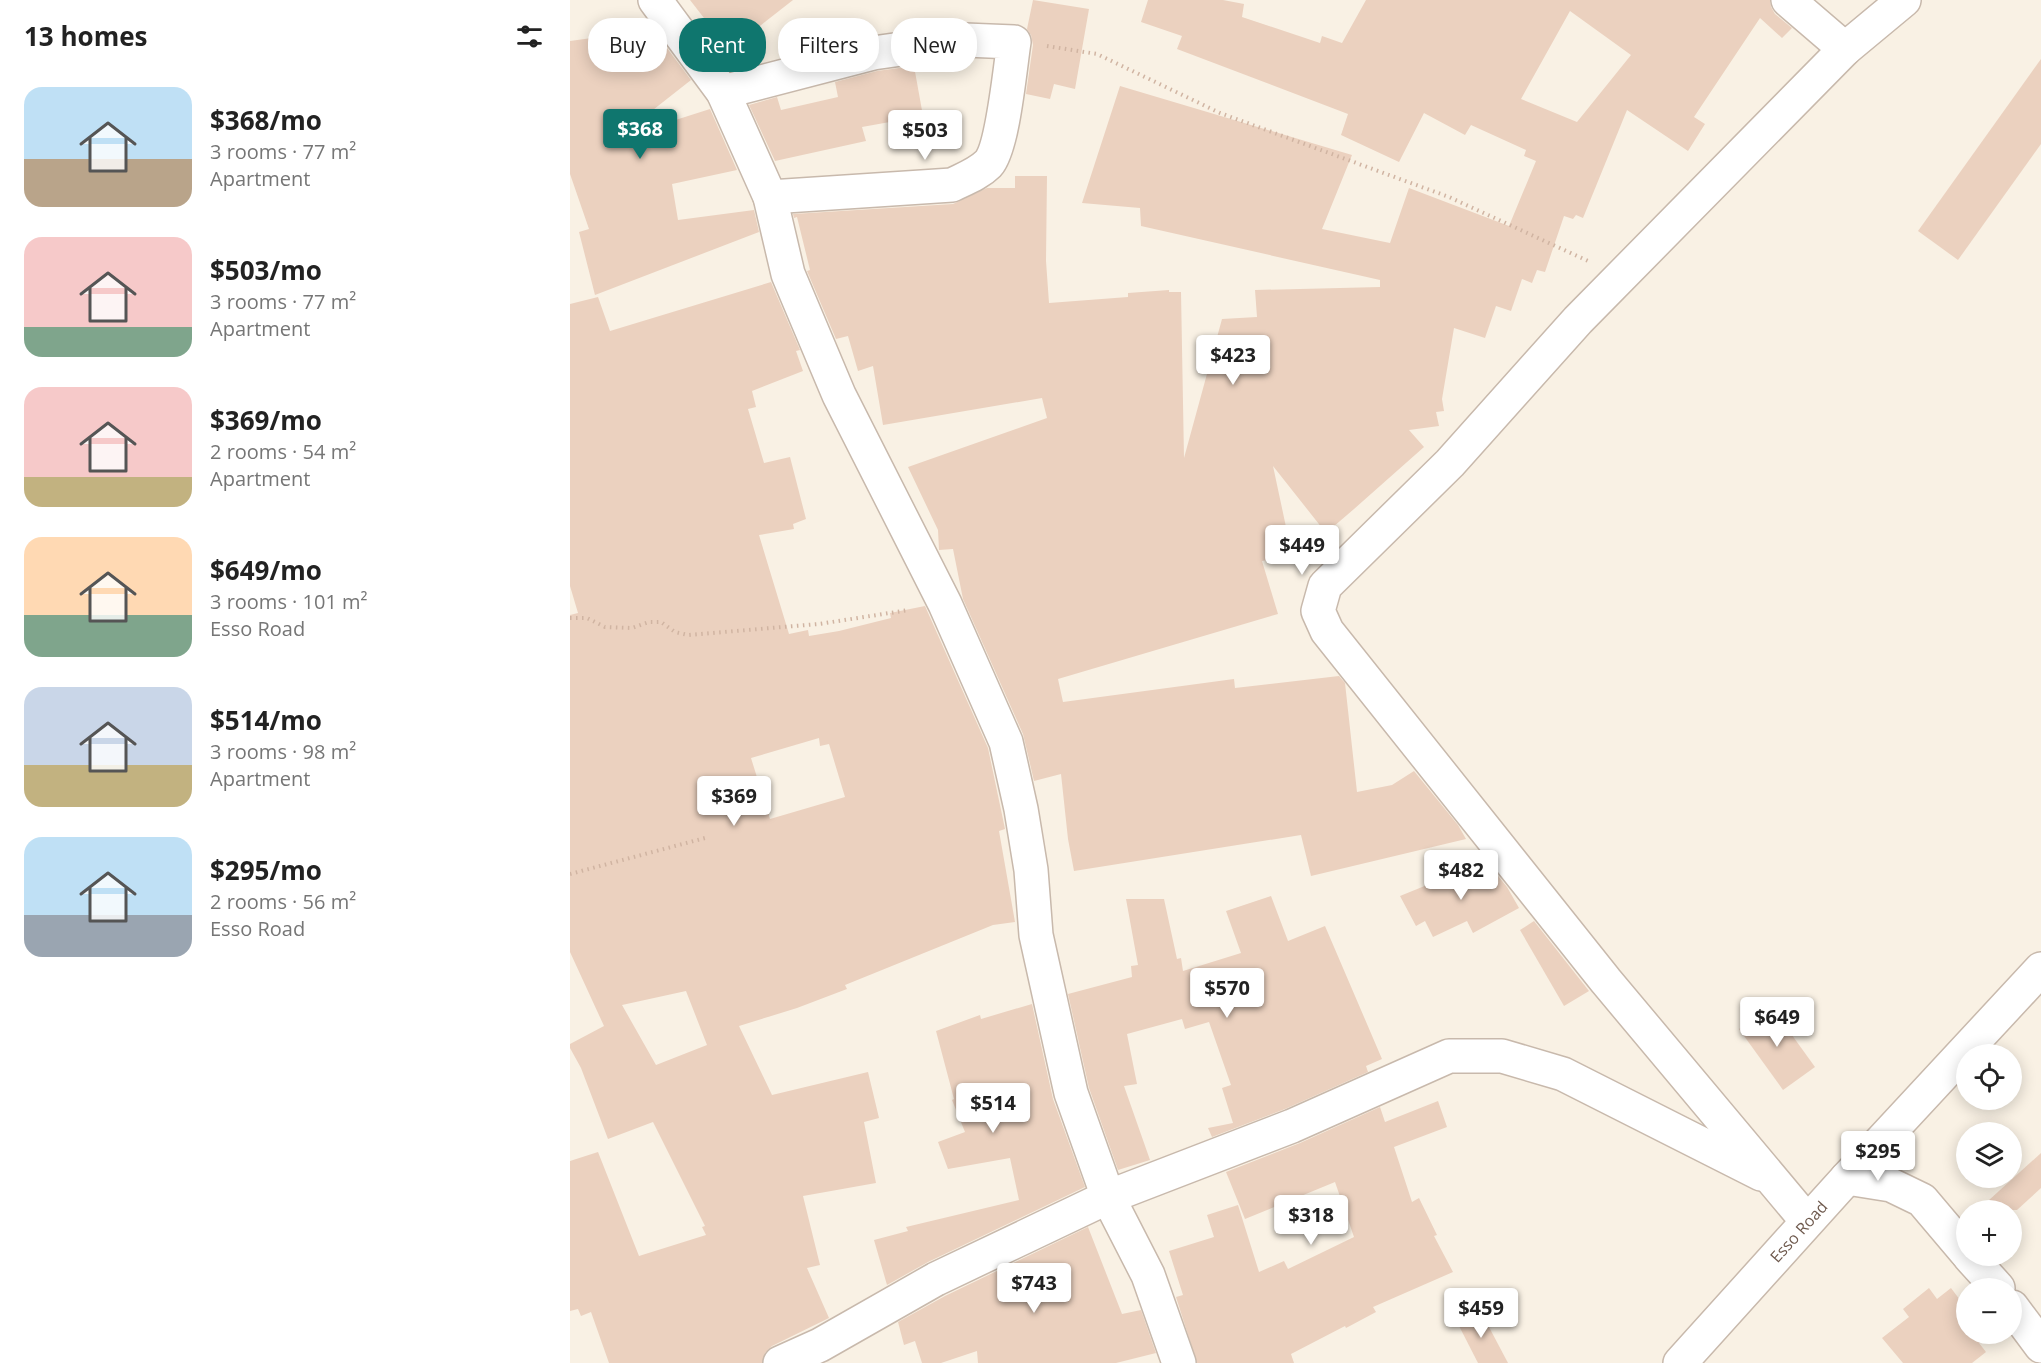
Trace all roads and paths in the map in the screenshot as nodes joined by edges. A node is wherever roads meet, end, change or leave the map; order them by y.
1 (655, 0) edge
2 (1788, 0) edge
3 (1904, 0) edge
4 (1014, 42) junction
5 (1845, 49) junction
6 (723, 92) junction
7 (770, 197) junction
8 (1620, 277) junction
9 (945, 604) junction
10 (570, 618) edge
11 (705, 838) dead end
12 (570, 874) edge
13 (2041, 969) edge
14 (1847, 1178) junction
15 (1773, 1181) junction
16 (1108, 1197) junction
17 (1807, 1221) junction
18 (1956, 1240) edge
19 (1979, 1266) edge
20 (1989, 1278) edge
21 (2022, 1320) edge
22 (2041, 1346) edge
23 (780, 1363) edge
24 (1179, 1363) edge
25 (1680, 1363) edge

1 - 6 street
2 - 5 street
3 - 5 street
4 - 6 street
4 - 7 street
4 - 8 path
5 - 8 street
6 - 7 street
7 - 9 street
8 - 15 street
9 - 10 path
9 - 16 street
11 - 12 path
13 - 14 street, Esso Road
14 - 17 street, Esso Road
14 - 18 street
15 - 16 street
15 - 17 street
16 - 23 street
16 - 24 street
17 - 25 street, Esso Road
19 - 20 street
21 - 22 street

